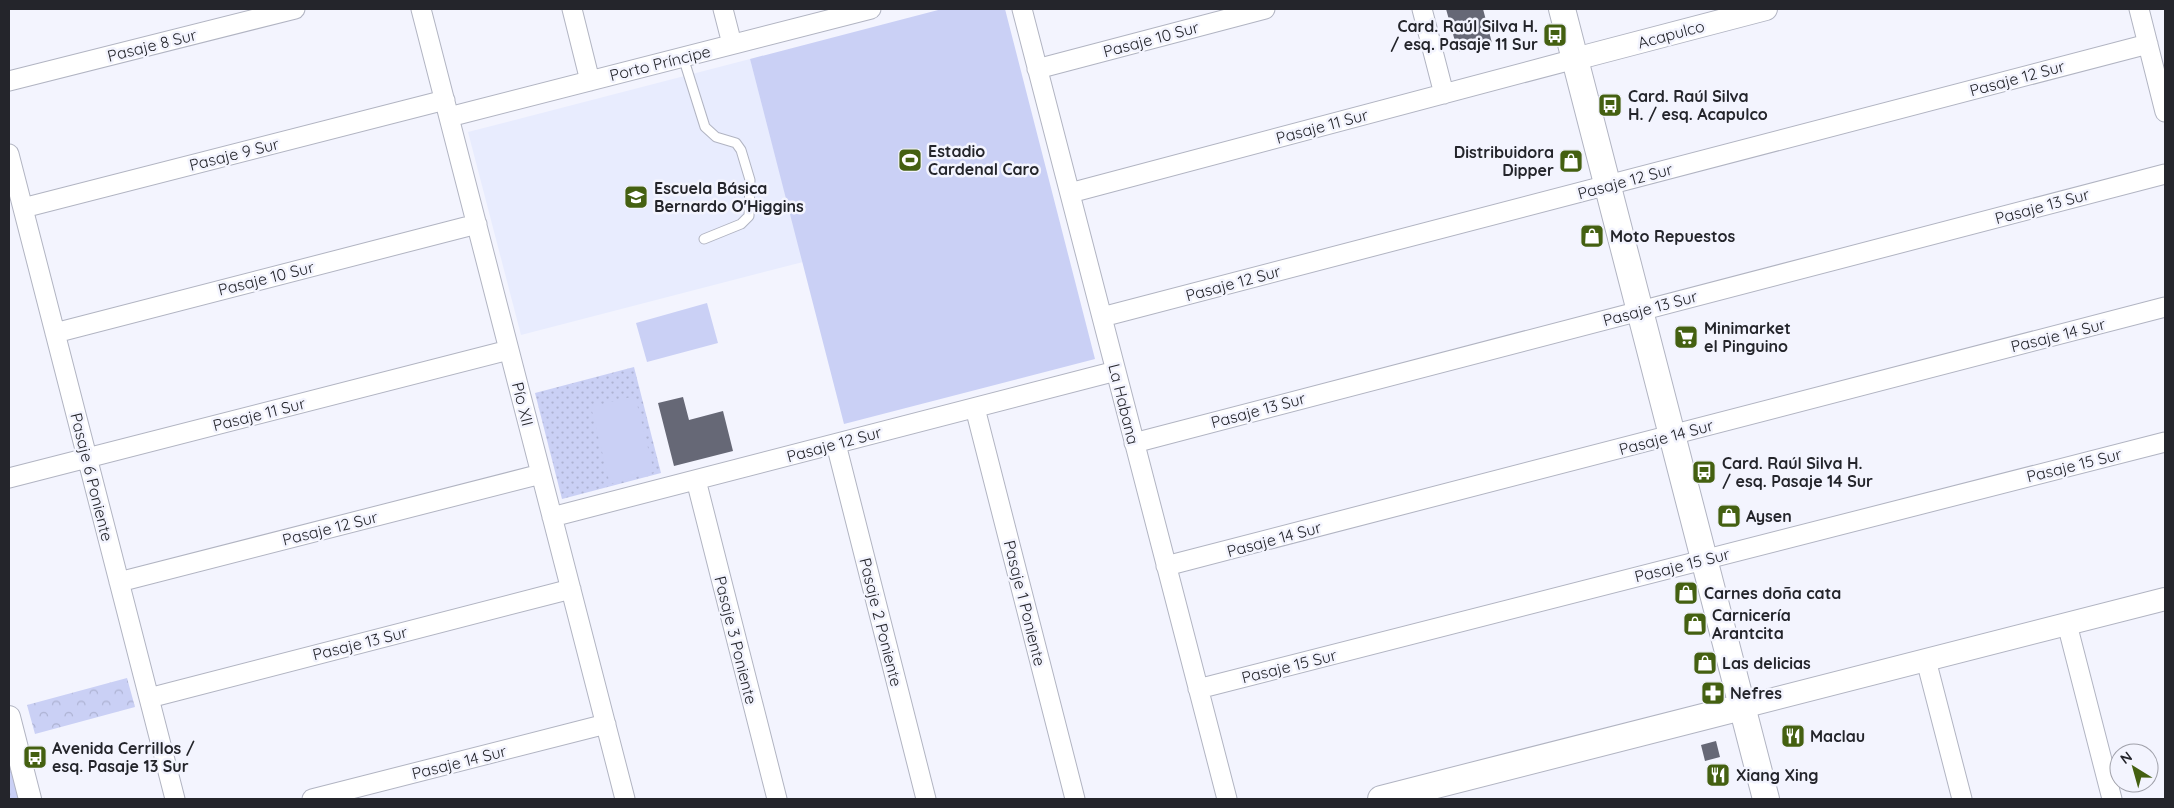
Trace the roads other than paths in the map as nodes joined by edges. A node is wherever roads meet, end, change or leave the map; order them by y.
1 (295, 9) edge
2 (421, 9) edge
3 (572, 9) edge
4 (722, 9) edge
5 (871, 9) edge
6 (1022, 9) edge
7 (1265, 9) edge
8 (1422, 9) edge
9 (1562, 9) edge
10 (1766, 9) edge
11 (2139, 9) edge
12 (1716, 15) edge
13 (732, 44) junction
14 (2148, 44) junction
15 (683, 57) junction
16 (1575, 59) junction
17 (1037, 69) junction
18 (9, 81) edge
19 (590, 81) junction
20 (1444, 94) junction
21 (447, 109) junction
22 (2165, 112) edge
23 (9, 154) edge
24 (2165, 174) edge
25 (1608, 185) junction
26 (1070, 192) junction
27 (23, 208) junction
28 (477, 224) junction
29 (704, 239) dead end
30 (2165, 307) edge
31 (1640, 310) junction
32 (1102, 317) junction
33 (55, 333) junction
34 (509, 350) junction
35 (1116, 371) junction
36 (975, 408) junction
37 (1672, 435) junction
38 (2165, 442) edge
39 (1134, 443) junction
40 (836, 444) junction
41 (87, 458) junction
42 (541, 474) junction
43 (9, 478) edge
44 (696, 480) junction
45 (552, 517) junction
46 (1704, 560) junction
47 (1166, 566) junction
48 (119, 582) junction
49 (571, 589) junction
50 (2165, 598) edge
51 (2067, 624) junction
52 (1926, 660) junction
53 (1198, 689) junction
54 (149, 698) junction
55 (1742, 707) junction
56 (9, 717) edge
57 (606, 724) junction
58 (30, 799) edge
59 (175, 799) edge
60 (312, 799) edge
61 (626, 799) edge
62 (777, 799) edge
63 (926, 799) edge
64 (1074, 799) edge
65 (1226, 799) edge
66 (1381, 799) edge
67 (1766, 799) edge
68 (1962, 799) edge
69 (2112, 799) edge

1 - 18 street, Pasaje 8 Sur
2 - 21 street, Pío XII
3 - 19 street
4 - 13 street
5 - 13 street, Porto Príncipe
6 - 17 street, La Habana
7 - 17 street, Pasaje 10 Sur
8 - 20 street
9 - 16 main road
10 - 12 street, Acapulco
11 - 14 street
12 - 16 street, Acapulco
13 - 15 street, Porto Príncipe
14 - 22 street
14 - 25 street, Pasaje 12 Sur
15 - 19 street, Porto Príncipe
15 - 29 lane
16 - 20 street, Pasaje 11 Sur
16 - 25 main road
17 - 26 street, La Habana
19 - 21 street, Porto Príncipe
20 - 26 street, Pasaje 11 Sur
21 - 27 street, Pasaje 9 Sur
21 - 28 street, Pío XII
23 - 27 street, Pasaje 6 Poniente
24 - 31 street, Pasaje 13 Sur
25 - 31 main road
25 - 32 street, Pasaje 12 Sur
26 - 32 street, La Habana
27 - 33 street, Pasaje 6 Poniente
28 - 33 street, Pasaje 10 Sur
28 - 34 street, Pío XII
30 - 37 street, Pasaje 14 Sur
31 - 37 main road
31 - 39 street, Pasaje 13 Sur
32 - 35 street, La Habana
33 - 41 street, Pasaje 6 Poniente
34 - 41 street, Pasaje 11 Sur
34 - 42 street, Pío XII
35 - 36 street, Pasaje 12 Sur
35 - 39 street, La Habana
36 - 40 street, Pasaje 12 Sur
36 - 64 street, Pasaje 1 Poniente
37 - 46 main road
37 - 47 street, Pasaje 14 Sur
38 - 46 street, Pasaje 15 Sur
39 - 47 street, La Habana
40 - 44 street, Pasaje 12 Sur
40 - 63 street, Pasaje 2 Poniente
41 - 43 street, Pasaje 11 Sur
41 - 48 street, Pasaje 6 Poniente
42 - 45 street, Pío XII
42 - 48 street, Pasaje 12 Sur
44 - 45 street, Pasaje 12 Sur
44 - 62 street, Pasaje 3 Poniente
45 - 49 street, Pío XII
46 - 53 street, Pasaje 15 Sur
46 - 55 main road
47 - 53 street, La Habana
48 - 54 street, Pasaje 6 Poniente
49 - 54 street, Pasaje 13 Sur
49 - 57 street, Pío XII
50 - 51 street
51 - 52 street
51 - 69 street
52 - 55 street
52 - 68 street
53 - 65 street, La Habana
54 - 59 street, Pasaje 6 Poniente
55 - 66 main road
55 - 67 main road
56 - 58 street
57 - 60 street, Pasaje 14 Sur
57 - 61 street, Pío XII

